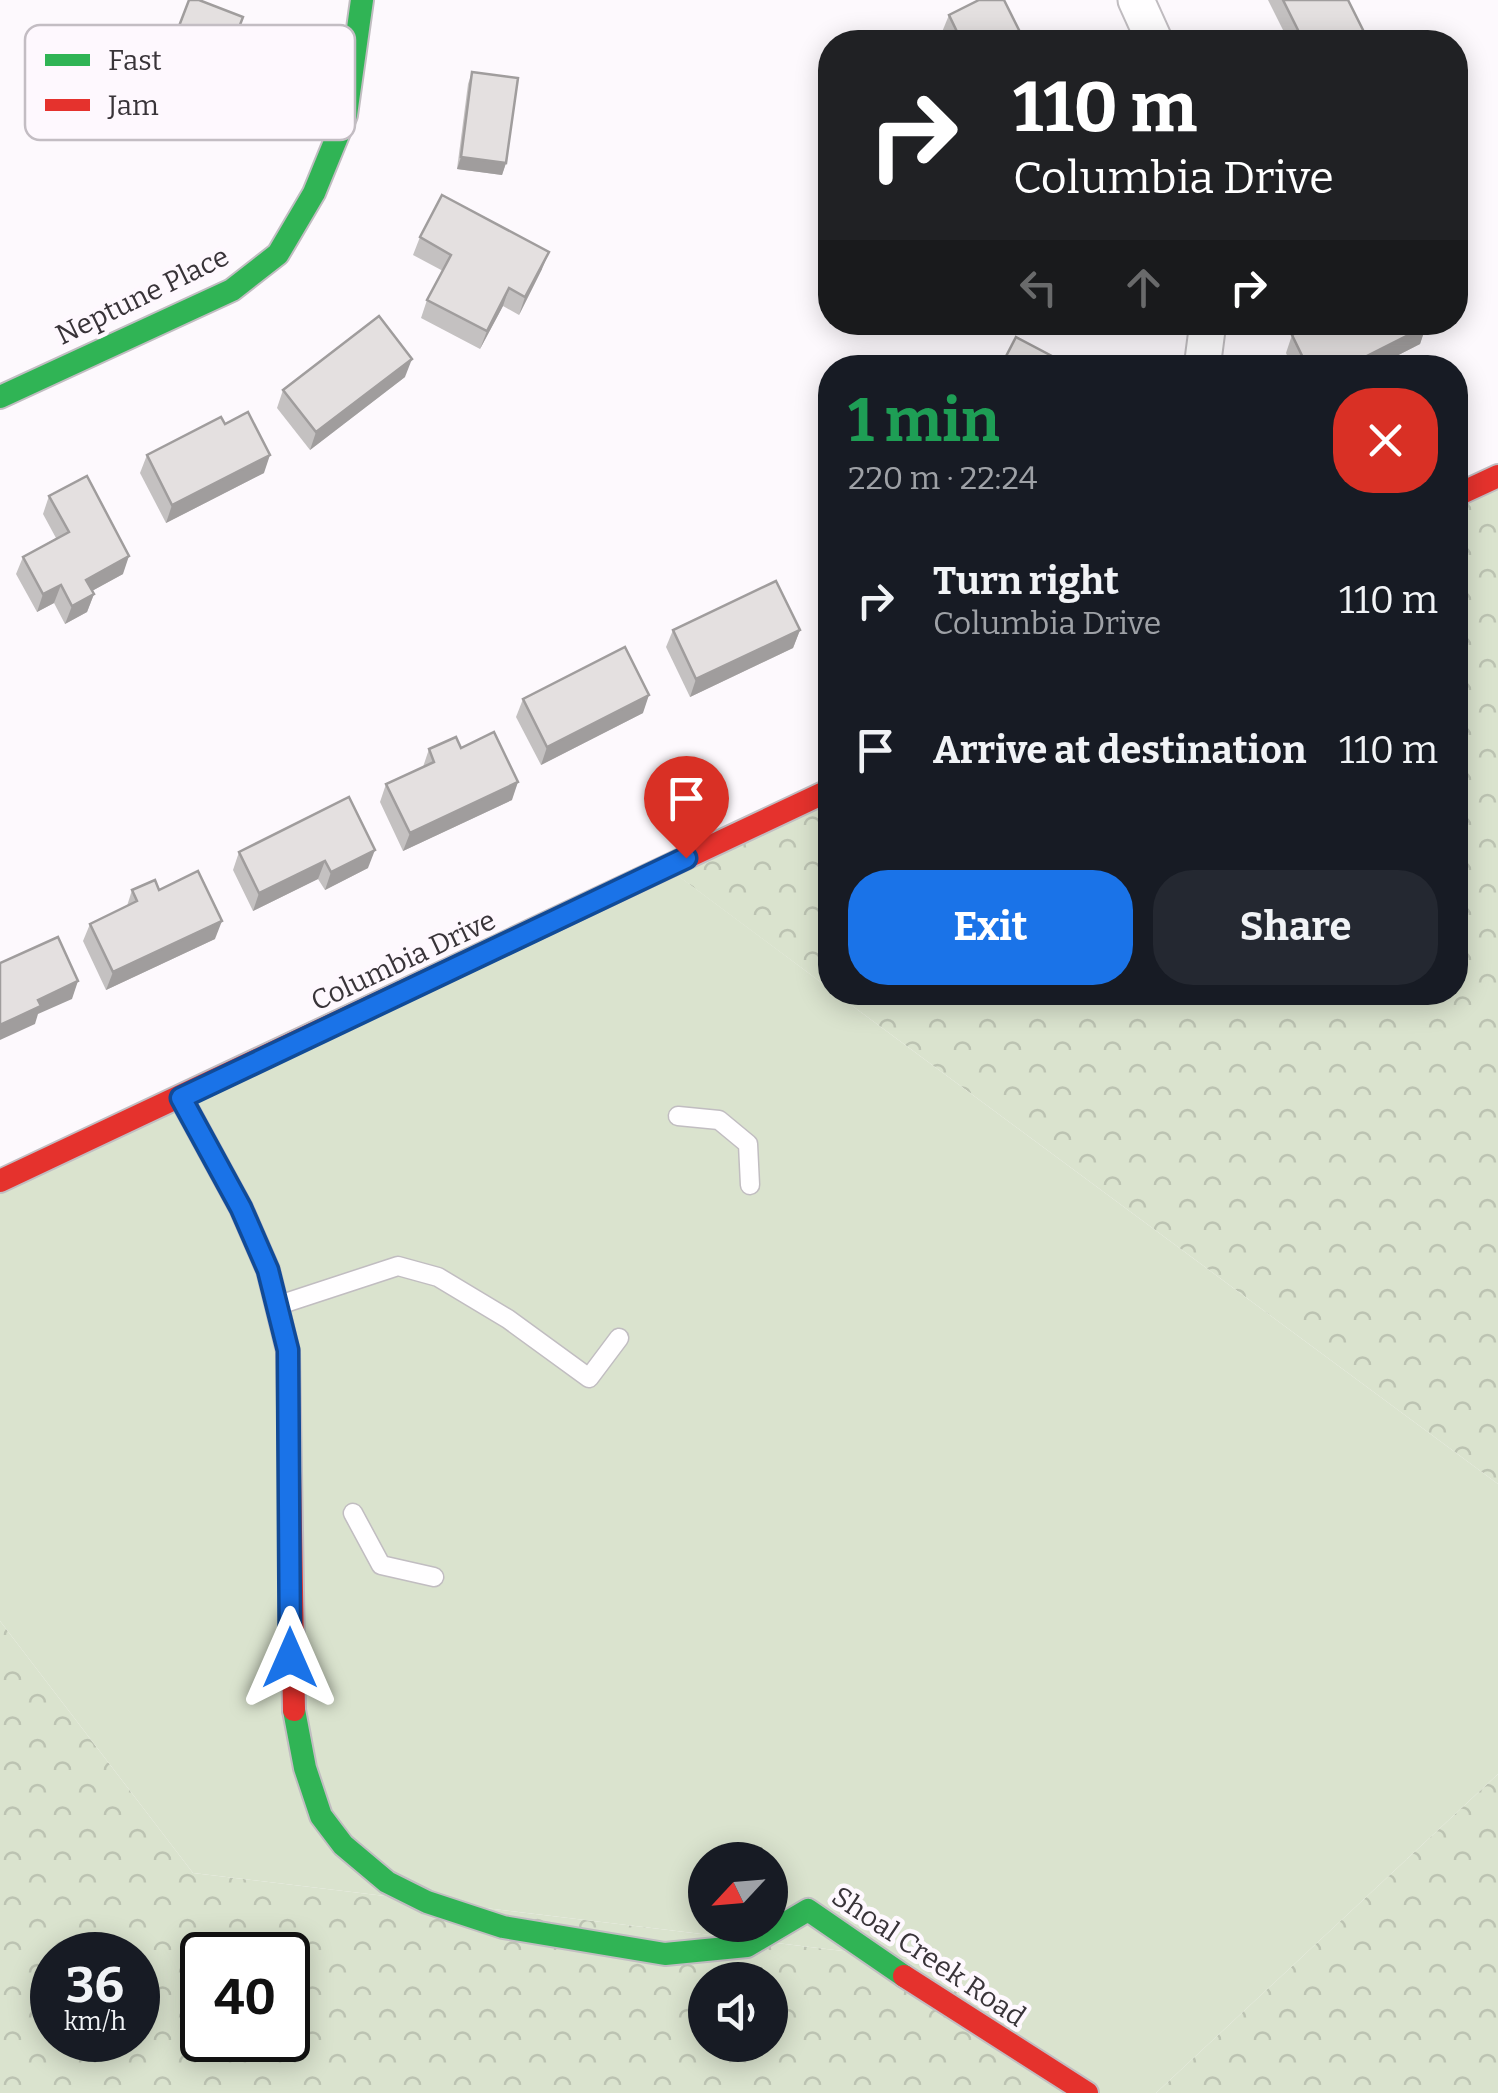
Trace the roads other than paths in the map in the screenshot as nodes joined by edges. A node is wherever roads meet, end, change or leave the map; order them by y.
1 (362, 0) edge
2 (1136, 0) edge
3 (1150, 30) edge
4 (355, 51) edge
5 (336, 140) edge
6 (0, 397) edge
7 (1498, 476) edge
8 (1468, 490) edge
9 (818, 796) edge
10 (181, 1098) junction
11 (678, 1116) dead end
12 (0, 1180) edge
13 (750, 1186) dead end
14 (277, 1306) junction
15 (619, 1338) dead end
16 (353, 1512) dead end
17 (434, 1578) dead end
18 (1088, 2093) edge

1 - 4 street, Neptune Place
2 - 3 street
5 - 6 street, Neptune Place
7 - 8 street
9 - 10 street, Columbia Drive
10 - 12 street, Columbia Drive
10 - 14 street, Shoal Creek Road
11 - 13 lane
14 - 15 lane
14 - 18 street, Shoal Creek Road
16 - 17 lane

